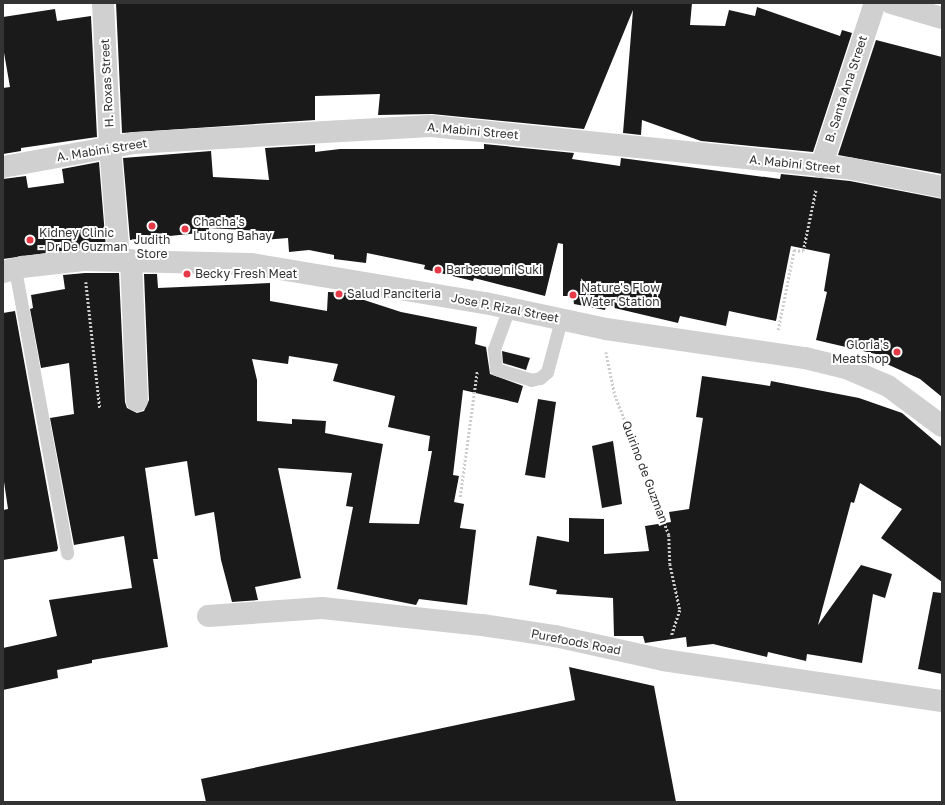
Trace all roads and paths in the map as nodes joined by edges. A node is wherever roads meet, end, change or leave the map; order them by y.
1 (104, 3) edge
2 (875, 3) edge
3 (890, 3) edge
4 (942, 18) edge
5 (110, 147) junction
6 (3, 167) edge
7 (821, 167) junction
8 (942, 187) edge
9 (125, 259) junction
10 (84, 260) junction
11 (9, 271) edge
12 (508, 308) junction
13 (560, 320) junction
14 (606, 329) junction
15 (773, 354) junction
16 (477, 365) dead end
17 (137, 400) dead end
18 (100, 408) dead end
19 (942, 426) edge
20 (460, 497) dead end
21 (67, 553) dead end
22 (208, 616) dead end
23 (663, 660) junction
24 (942, 701) edge

1 - 5 street, H. Roxas Street
2 - 7 street, B. Santa Ana Street
3 - 4 street
5 - 6 street, A. Mabini Street
5 - 7 street, A. Mabini Street
5 - 9 street, H. Roxas Street
7 - 8 street, A. Mabini Street
7 - 15 path
9 - 10 street, Jose P. Rizal Street
9 - 12 street, Jose P. Rizal Street
9 - 17 street, H. Roxas Street
10 - 11 street, Jose P. Rizal Street
10 - 18 path
11 - 21 lane
12 - 13 street, Jose P. Rizal Street
12 - 13 lane
13 - 14 street, Jose P. Rizal Street
14 - 15 street, Jose P. Rizal Street
14 - 23 path, Quirino de Guzman
15 - 19 street, Jose P. Rizal Street
16 - 20 path
22 - 23 street, Purefoods Road
23 - 24 street, Purefoods Road

